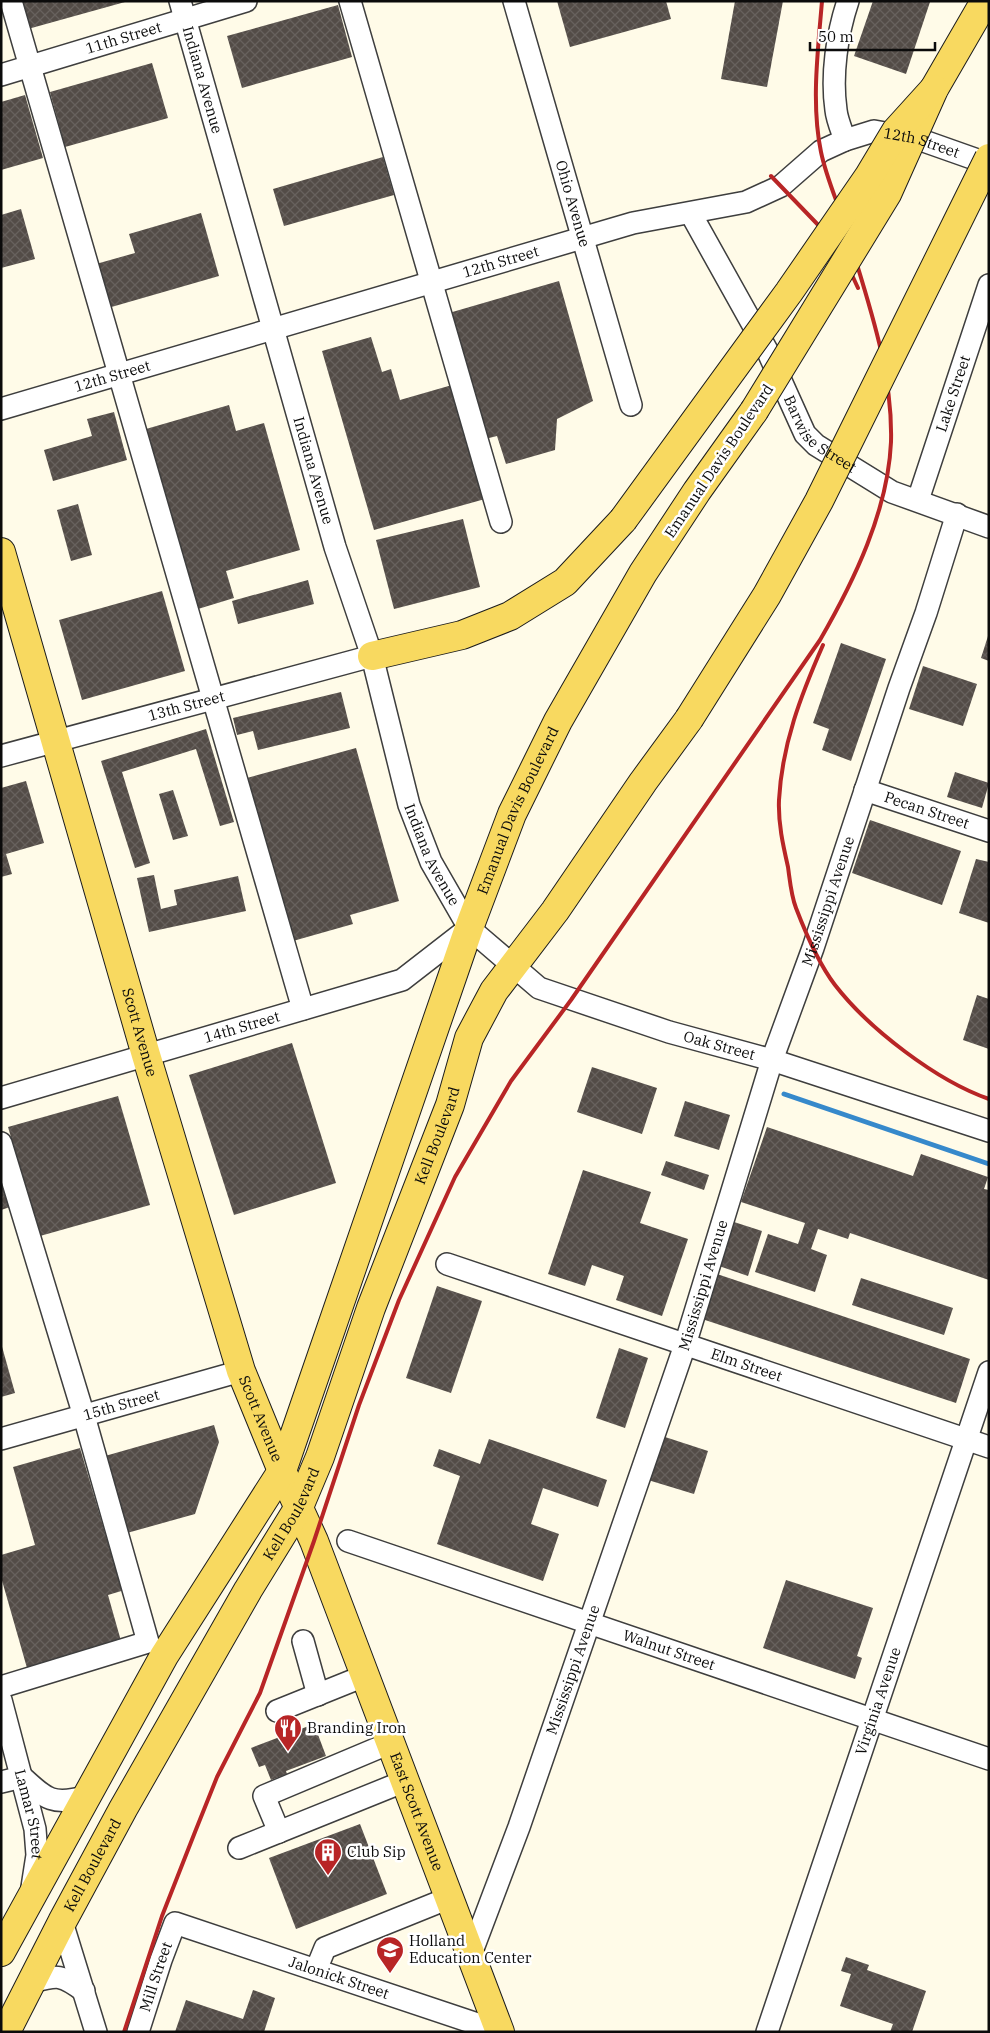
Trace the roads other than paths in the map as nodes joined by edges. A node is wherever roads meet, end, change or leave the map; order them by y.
1 (11, 1) edge
2 (246, 1) edge
3 (350, 1) edge
4 (514, 1) edge
5 (848, 1) edge
6 (985, 1) edge
7 (183, 10) edge
8 (30, 67) junction
9 (1, 75) edge
10 (934, 88) junction
11 (845, 140) junction
12 (989, 158) edge
13 (989, 164) edge
14 (691, 214) junction
15 (583, 238) junction
16 (431, 283) junction
17 (989, 285) edge
18 (274, 329) junction
19 (119, 375) junction
20 (631, 405) dead end
21 (1, 408) edge
22 (918, 500) junction
23 (957, 514) junction
24 (501, 522) dead end
25 (989, 526) edge
26 (1, 552) edge
27 (372, 656) junction
28 (213, 698) junction
29 (56, 740) junction
30 (1, 756) edge
31 (865, 790) junction
32 (989, 831) edge
33 (469, 928) junction
34 (513, 966) junction
35 (303, 1009) junction
36 (146, 1055) junction
37 (772, 1060) junction
38 (1, 1098) edge
39 (989, 1131) edge
40 (1, 1143) edge
41 (448, 1264) dead end
42 (685, 1345) junction
43 (241, 1372) junction
44 (989, 1372) edge
45 (84, 1416) junction
46 (1, 1439) edge
47 (966, 1440) junction
48 (989, 1447) edge
49 (282, 1471) junction
50 (299, 1507) junction
51 (348, 1541) dead end
52 (590, 1622) junction
53 (303, 1641) dead end
54 (364, 1676) junction
55 (1, 1687) edge
56 (318, 1695) junction
57 (1, 1700) edge
58 (277, 1711) dead end
59 (872, 1720) junction
60 (390, 1743) junction
61 (989, 1759) edge
62 (22, 1777) junction
63 (405, 1781) junction
64 (1, 1782) edge
65 (86, 1797) junction
66 (279, 1832) junction
67 (239, 1848) dead end
68 (449, 1898) junction
69 (30, 1900) junction
70 (62, 1922) junction
71 (175, 1923) joint
72 (1, 1952) edge
73 (471, 1954) junction
74 (316, 1970) junction
75 (32, 1982) junction
76 (84, 1991) junction
77 (6, 2032) edge
78 (96, 2032) edge
79 (138, 2032) edge
80 (501, 2032) edge
81 (767, 2032) edge

1 - 8 street
2 - 7 street, 11th Street
3 - 16 street
4 - 15 street, Ohio Avenue
5 - 11 street
6 - 10 main road, Emanual Davis Boulevard, bridge
7 - 8 street, 11th Street
7 - 18 street, Indiana Avenue
8 - 9 street, 11th Street
8 - 19 street
10 - 27 main road, bridge
10 - 33 main road, Emanual Davis Boulevard, bridge
11 - 13 street, 12th Street
11 - 14 street, 12th Street
12 - 34 main road, bridge
14 - 15 street, 12th Street
14 - 22 street, Barwise Street
15 - 16 street, 12th Street
15 - 20 street, Ohio Avenue
16 - 18 street, 12th Street
16 - 24 street
17 - 22 street, Lake Street
18 - 19 street, 12th Street
18 - 27 street, Indiana Avenue
19 - 21 street, 12th Street
19 - 28 street
22 - 23 street, Barwise Street
23 - 25 street, Barwise Street
23 - 31 street, Mississippi Avenue
26 - 29 main road, Scott Avenue
27 - 28 street, 13th Street
27 - 33 street, Indiana Avenue
28 - 29 street, 13th Street
28 - 35 street
29 - 30 street, 13th Street
29 - 36 main road, Scott Avenue
31 - 32 street, Pecan Street
31 - 37 street, Mississippi Avenue
33 - 34 street, Oak Street
33 - 35 street, 14th Street
33 - 49 main road, Kell Boulevard
34 - 37 street, Oak Street
34 - 50 main road, Kell Boulevard
35 - 36 street, 14th Street
36 - 38 street, 14th Street
36 - 43 main road, Scott Avenue
37 - 39 street, Oak Street
37 - 42 street, Mississippi Avenue
40 - 45 street
41 - 42 street, Elm Street
42 - 47 street, Elm Street
42 - 52 street, Mississippi Avenue
43 - 45 street, 15th Street
43 - 49 main road, Scott Avenue
44 - 47 street, Virginia Avenue
45 - 46 street, 15th Street
45 - 55 street
47 - 48 street, Elm Street
47 - 59 street, Virginia Avenue
49 - 50 main road, Scott Avenue
49 - 65 main road, Kell Boulevard
50 - 54 main road, East Scott Avenue
50 - 70 main road, Kell Boulevard
51 - 52 street, Walnut Street
52 - 59 street, Walnut Street
52 - 73 street, Mississippi Avenue
53 - 56 street
54 - 56 street
54 - 60 main road, East Scott Avenue
56 - 58 street
57 - 62 street, Lamar Street
59 - 61 street, Walnut Street
59 - 81 street, Virginia Avenue
60 - 63 main road, East Scott Avenue
60 - 66 street
62 - 64 street
62 - 65 street
62 - 69 street, Lamar Street
63 - 66 street
63 - 68 main road, East Scott Avenue
65 - 69 main road, Kell Boulevard
66 - 67 street
68 - 73 main road, East Scott Avenue
68 - 74 street
69 - 72 main road, Kell Boulevard
70 - 75 main road, Kell Boulevard
70 - 76 street
71 - 74 street, Jalonick Street
71 - 79 street, Mill Street
73 - 80 main road, East Scott Avenue
74 - 80 street, Jalonick Street
75 - 76 street
75 - 77 main road, Kell Boulevard
76 - 78 street

